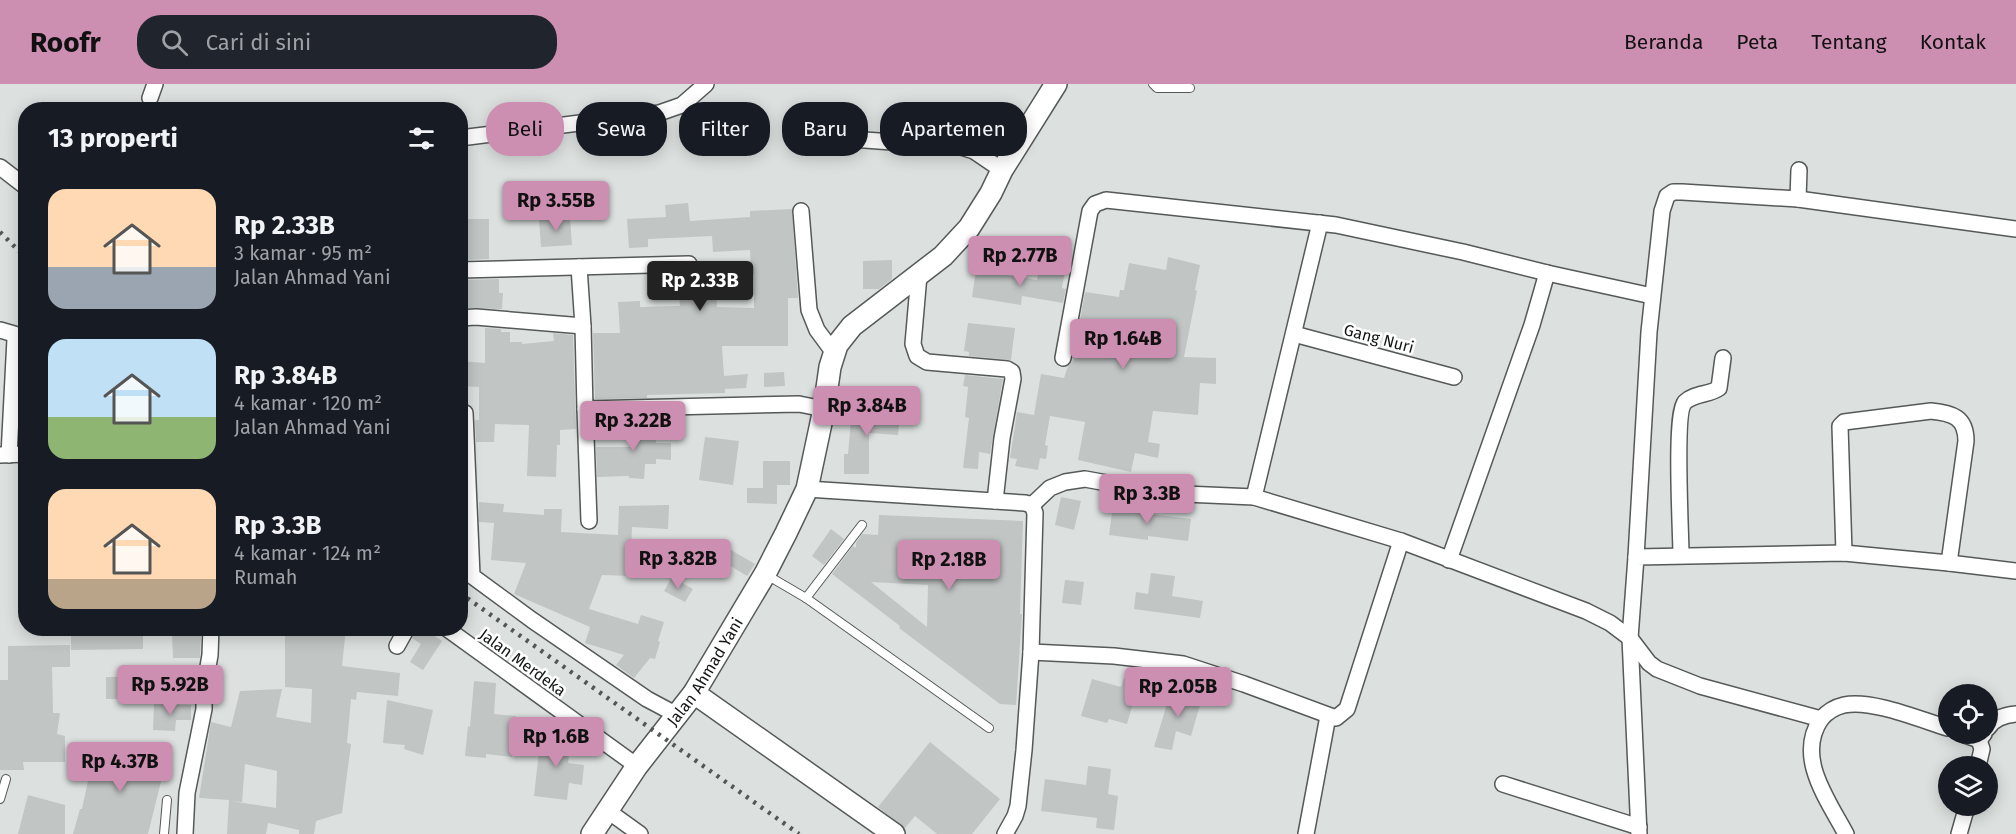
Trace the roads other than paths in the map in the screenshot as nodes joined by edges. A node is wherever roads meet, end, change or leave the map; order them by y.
1 (706, 84) edge
2 (1153, 84) edge
3 (1053, 88) edge
4 (1190, 88) dead end
5 (468, 137) edge
6 (868, 141) edge
7 (0, 167) edge
8 (1002, 170) junction
9 (1799, 170) dead end
10 (18, 181) edge
11 (1798, 200) junction
12 (801, 211) dead end
13 (1320, 223) junction
14 (2016, 229) edge
15 (689, 264) dead end
16 (579, 267) junction
17 (468, 270) edge
18 (1547, 273) junction
19 (919, 275) junction
20 (1652, 296) junction
21 (468, 318) edge
22 (583, 326) junction
23 (0, 330) edge
24 (1294, 334) junction
25 (834, 353) junction
26 (1063, 358) dead end
27 (1723, 358) dead end
28 (1454, 377) dead end
29 (585, 409) junction
30 (824, 409) junction
31 (5, 455) edge
32 (807, 489) junction
33 (1254, 497) junction
34 (995, 501) junction
35 (1032, 505) junction
36 (589, 521) dead end
37 (862, 525) dead end
38 (1401, 541) junction
39 (1844, 553) junction
40 (1682, 555) junction
41 (1636, 558) junction
42 (1449, 560) junction
43 (1949, 562) junction
44 (2016, 571) edge
45 (468, 573) edge
46 (765, 574) junction
47 (806, 598) junction
48 (211, 636) edge
49 (403, 636) edge
50 (458, 636) edge
51 (1630, 638) junction
52 (397, 646) dead end
53 (1031, 652) junction
54 (694, 693) junction
55 (2016, 714) edge
56 (677, 716) junction
57 (1328, 716) junction
58 (1821, 719) junction
59 (1998, 719) edge
60 (1938, 725) edge
61 (989, 728) dead end
62 (644, 759) junction
63 (6, 779) dead end
64 (1503, 784) dead end
65 (0, 799) edge
66 (167, 800) dead end
67 (608, 811) junction
68 (1964, 816) edge
69 (1639, 831) edge
70 (164, 834) edge
71 (185, 834) edge
72 (592, 834) edge
73 (640, 834) edge
74 (894, 834) edge
75 (1005, 834) edge
76 (1306, 834) edge
77 (1846, 834) edge
78 (1959, 834) edge

1 - 5 street
2 - 4 lane
3 - 8 street, Jalan Ahmad Yani
6 - 8 street
7 - 10 street
8 - 19 street, Jalan Ahmad Yani
9 - 11 street
11 - 14 street
11 - 20 street
12 - 25 street
13 - 18 street
13 - 24 street
13 - 26 street
15 - 16 street
16 - 17 street
16 - 22 street
18 - 20 street
18 - 42 street
19 - 25 street, Jalan Ahmad Yani
19 - 34 street
20 - 41 street
21 - 22 street
22 - 29 street
23 - 31 street
24 - 28 street, Gang Nuri
24 - 33 street
25 - 30 street, Jalan Ahmad Yani
27 - 40 street
29 - 30 street
29 - 36 street
30 - 32 street, Jalan Ahmad Yani
32 - 34 street
32 - 46 street, Jalan Ahmad Yani
33 - 35 street
33 - 38 street
34 - 35 street
35 - 53 street
37 - 47 lane
38 - 42 street
38 - 57 street
39 - 40 street
39 - 43 street
39 - 43 street
40 - 41 street
41 - 51 street
42 - 51 street
43 - 44 street
45 - 56 street
46 - 47 lane
46 - 54 street, Jalan Ahmad Yani
47 - 61 lane
48 - 71 street
49 - 52 street
50 - 62 street, Jalan Merdeka
51 - 58 street
51 - 69 street
53 - 57 street
53 - 75 street
54 - 56 street, Jalan Ahmad Yani
54 - 74 street
55 - 59 street
56 - 62 street, Jalan Ahmad Yani
57 - 76 street
58 - 60 street
58 - 77 street
62 - 67 street, Jalan Ahmad Yani
63 - 65 lane
64 - 69 street
66 - 70 lane
67 - 72 street, Jalan Ahmad Yani
67 - 73 street
68 - 78 street

